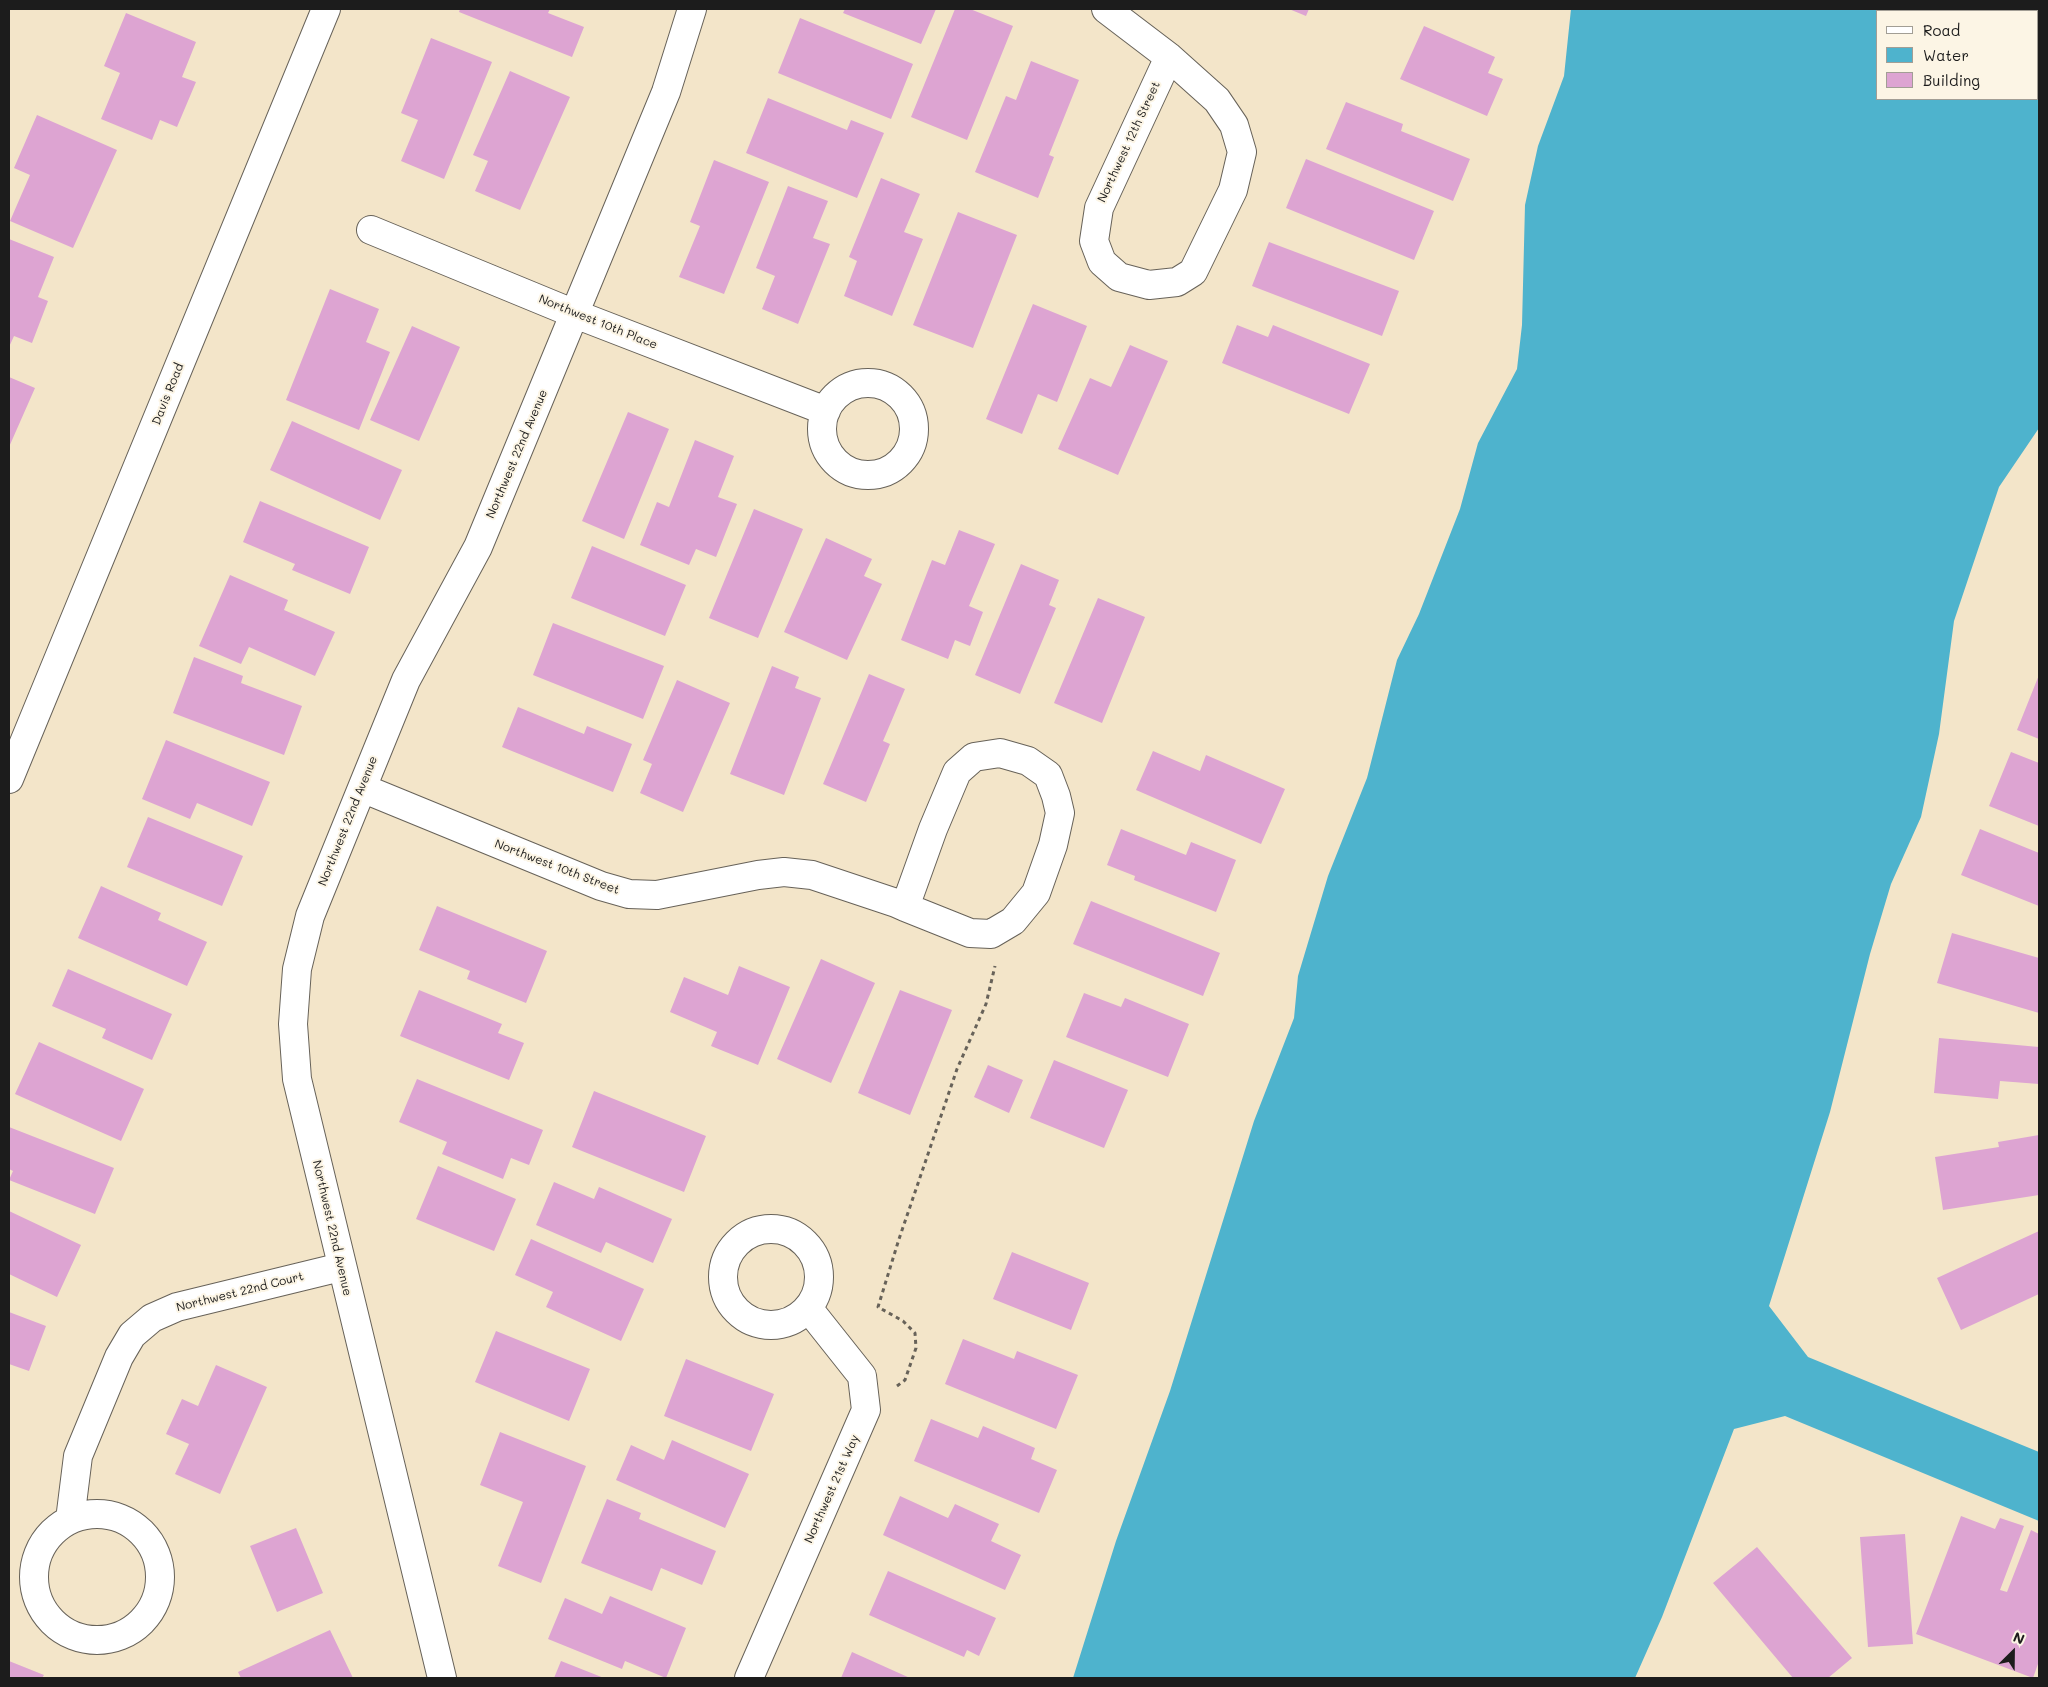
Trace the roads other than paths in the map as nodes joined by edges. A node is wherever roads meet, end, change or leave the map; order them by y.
1 (326, 9) edge
2 (692, 9) edge
3 (1106, 9) edge
4 (1169, 57) junction
5 (371, 230) dead end
6 (575, 314) junction
7 (826, 411) dead end
8 (9, 779) edge
9 (362, 788) junction
10 (905, 907) junction
11 (341, 1267) junction
12 (808, 1308) dead end
13 (70, 1520) junction
14 (442, 1678) edge
15 (749, 1678) edge

1 - 8 street, Davis Road
2 - 6 street, Northwest 22nd Avenue
3 - 4 street, Northwest 12th Street
4 - 4 street, Northwest 12th Street
5 - 6 street, Northwest 10th Place
6 - 7 street, Northwest 10th Place
6 - 9 street, Northwest 22nd Avenue
9 - 10 street, Northwest 10th Street
9 - 11 street, Northwest 22nd Avenue
10 - 10 street, Northwest 10th Street
11 - 13 street, Northwest 22nd Court
11 - 14 street, Northwest 22nd Avenue
12 - 15 street, Northwest 21st Way
13 - 13 street

